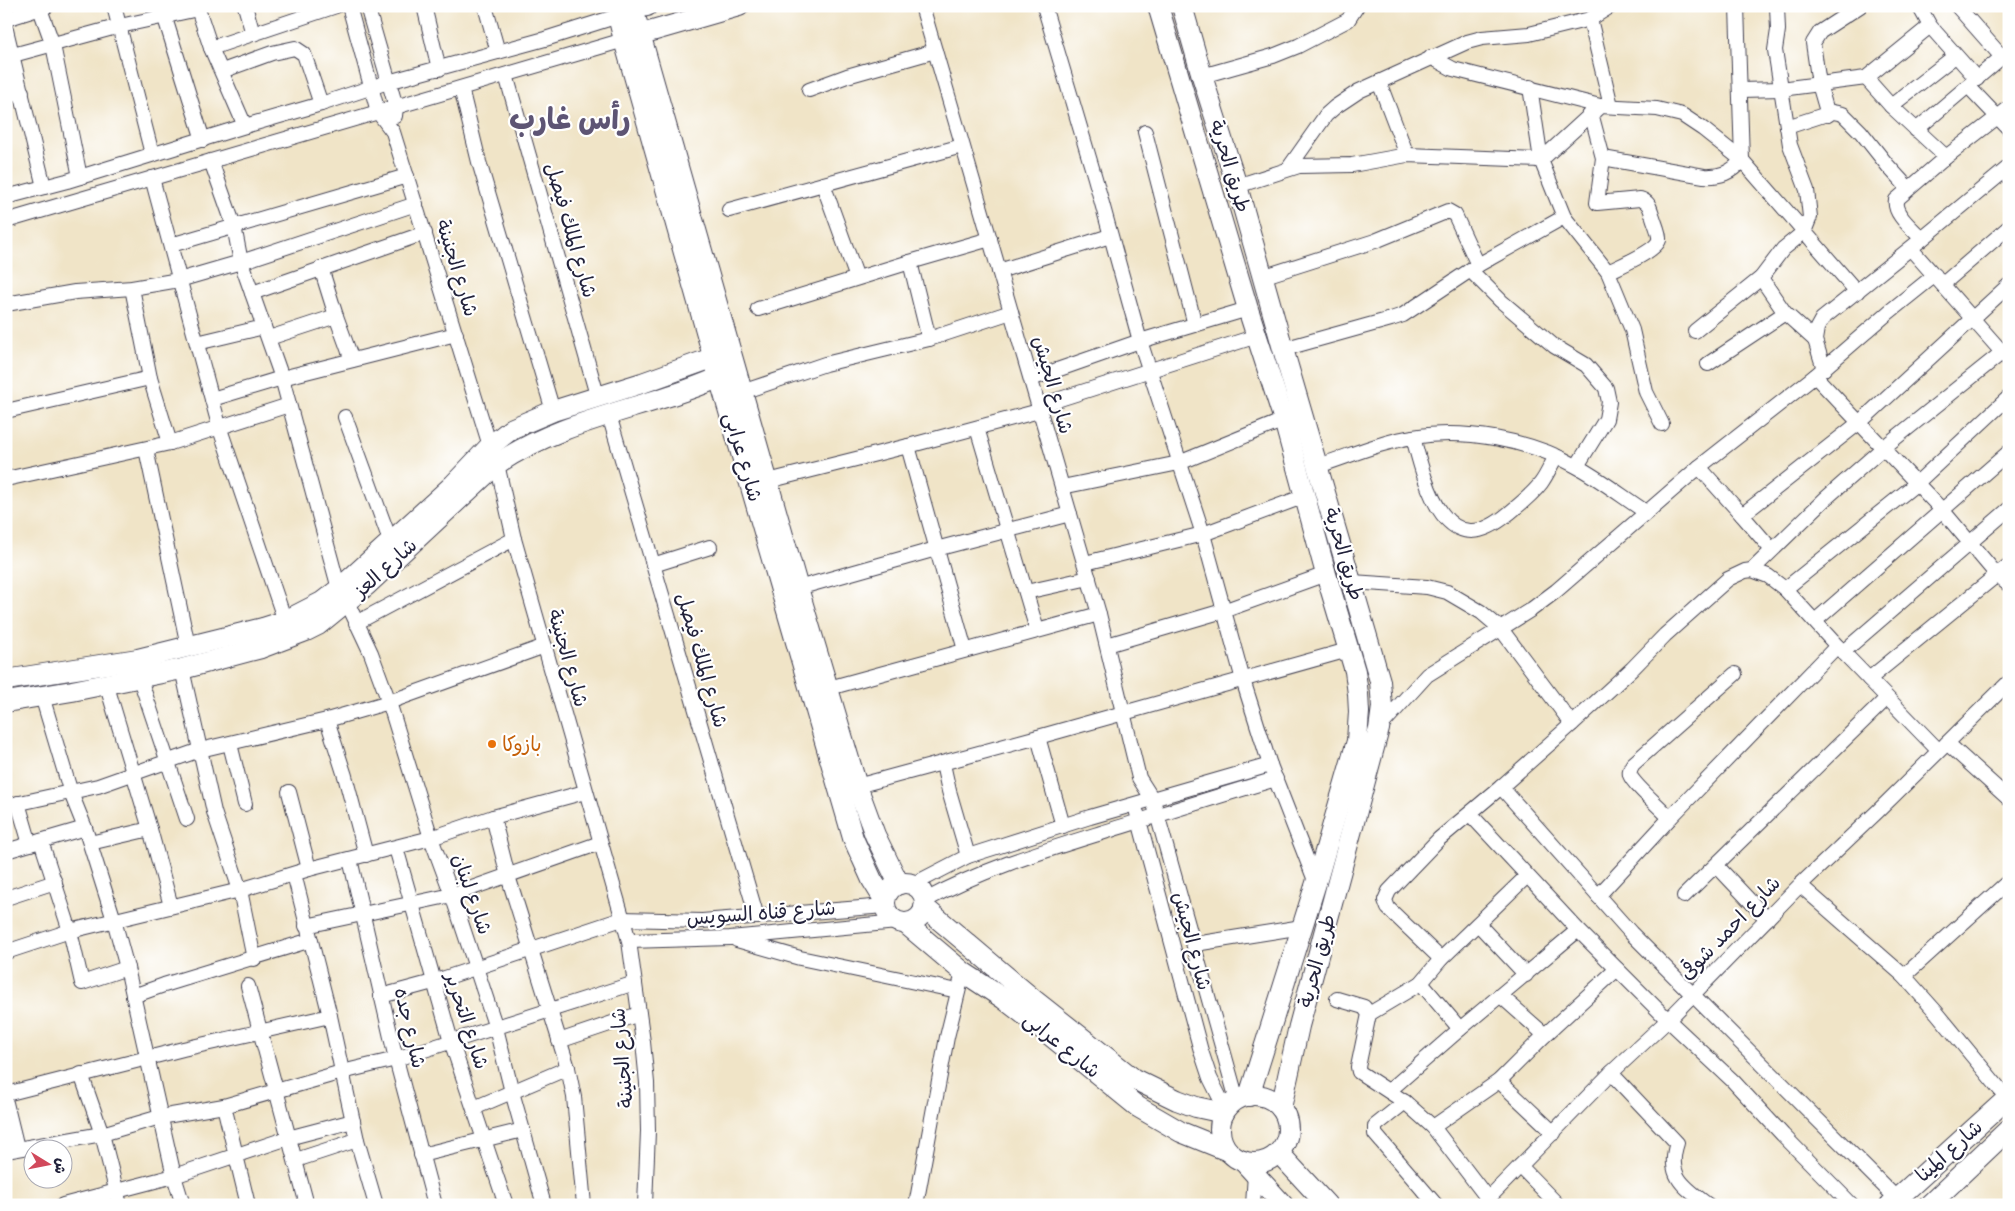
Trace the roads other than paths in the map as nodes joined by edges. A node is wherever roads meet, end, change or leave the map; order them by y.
1 (114, 6) edge
2 (245, 6) edge
3 (336, 6) edge
4 (349, 6) edge
5 (367, 6) edge
6 (424, 6) edge
7 (485, 6) edge
8 (740, 6) edge
9 (922, 6) edge
10 (1044, 6) edge
11 (1158, 6) edge
12 (1182, 6) edge
13 (1357, 6) edge
14 (1611, 6) edge
15 (1737, 6) edge
16 (1777, 6) edge
17 (1860, 6) edge
18 (1919, 6) edge
19 (1957, 6) edge
20 (42, 7) edge
21 (197, 8) edge
22 (629, 9) edge
23 (164, 15) junction
24 (6, 19) edge
25 (1590, 19) junction
26 (120, 26) junction
27 (1930, 26) junction
28 (6, 30) edge
29 (253, 34) junction
30 (632, 37) junction
31 (53, 45) junction
32 (211, 48) junction
33 (936, 51) junction
34 (498, 52) junction
35 (2005, 54) edge
36 (13, 55) junction
37 (1955, 56) junction
38 (1431, 57) junction
39 (439, 69) junction
40 (222, 71) junction
41 (506, 75) junction
42 (1202, 76) junction
43 (1866, 78) junction
44 (388, 82) junction
45 (1380, 82) junction
46 (1973, 82) junction
47 (1819, 84) junction
48 (1530, 87) junction
49 (371, 88) junction
50 (461, 88) junction
51 (1781, 88) junction
52 (810, 90) dead end
53 (1741, 90) junction
54 (22, 92) junction
55 (6, 95) edge
56 (321, 104) junction
57 (1891, 106) junction
58 (396, 107) junction
59 (1601, 108) junction
60 (378, 112) junction
61 (2004, 113) edge
62 (1828, 114) junction
63 (244, 126) junction
64 (1787, 127) junction
65 (2009, 129) edge
66 (1916, 130) junction
67 (393, 132) junction
68 (1145, 132) dead end
69 (202, 140) junction
70 (962, 146) junction
71 (152, 154) junction
72 (1407, 155) junction
73 (1946, 157) junction
74 (1603, 158) junction
75 (1542, 160) junction
76 (1742, 160) junction
77 (211, 161) junction
78 (2009, 167) edge
79 (1288, 169) junction
80 (407, 176) junction
81 (80, 177) junction
82 (152, 178) junction
83 (823, 184) junction
84 (1237, 186) junction
85 (44, 187) junction
86 (1908, 188) junction
87 (6, 197) edge
88 (416, 204) junction
89 (729, 210) dead end
90 (1564, 217) junction
91 (6, 221) edge
92 (234, 226) junction
93 (2009, 227) edge
94 (1804, 232) junction
95 (425, 233) junction
96 (1110, 236) junction
97 (990, 239) junction
98 (1922, 239) junction
99 (171, 245) junction
100 (1911, 249) junction
101 (241, 262) junction
102 (910, 262) junction
103 (321, 268) junction
104 (1474, 268) junction
105 (999, 271) junction
106 (1608, 272) junction
107 (1262, 277) junction
108 (857, 278) junction
109 (1761, 278) junction
110 (179, 280) junction
111 (1939, 280) junction
112 (2009, 285) edge
113 (132, 288) junction
114 (1857, 292) junction
115 (252, 293) junction
116 (6, 304) edge
117 (758, 309) dead end
118 (1248, 309) junction
119 (1011, 312) junction
120 (1785, 314) junction
121 (336, 316) junction
122 (1973, 319) junction
123 (1195, 325) junction
124 (1695, 331) dead end
125 (266, 332) junction
126 (456, 334) junction
127 (1257, 336) junction
128 (929, 339) junction
129 (1815, 340) junction
130 (1140, 341) junction
131 (197, 343) junction
132 (1283, 349) junction
133 (2006, 353) edge
134 (352, 360) junction
135 (725, 364) junction
136 (1708, 364) dead end
137 (1149, 369) junction
138 (1819, 373) junction
139 (150, 378) junction
140 (282, 378) junction
141 (1031, 379) junction
142 (742, 392) junction
143 (597, 395) junction
144 (2009, 397) edge
145 (212, 400) junction
146 (289, 405) junction
147 (1038, 408) junction
148 (6, 411) edge
149 (553, 411) junction
150 (609, 414) junction
151 (345, 417) dead end
152 (1284, 420) junction
153 (1860, 422) junction
154 (1662, 424) dead end
155 (977, 428) junction
156 (220, 429) junction
157 (1413, 437) junction
158 (170, 443) junction
159 (908, 446) junction
160 (1882, 448) junction
161 (146, 449) junction
162 (2009, 452) edge
163 (493, 455) junction
164 (1556, 456) junction
165 (1179, 463) junction
166 (1318, 466) junction
167 (1577, 466) junction
168 (1699, 467) junction
169 (6, 479) edge
170 (768, 481) junction
171 (1917, 483) junction
172 (1062, 487) junction
173 (1305, 496) junction
174 (2009, 508) edge
175 (1943, 511) junction
176 (1646, 512) junction
177 (1070, 514) junction
178 (1742, 515) junction
179 (1008, 530) junction
180 (1203, 534) junction
181 (514, 539) junction
182 (391, 543) junction
183 (1970, 543) junction
184 (710, 547) dead end
185 (936, 549) junction
186 (1772, 550) junction
187 (1084, 563) junction
188 (653, 565) junction
189 (2009, 565) edge
190 (1752, 570) junction
191 (1326, 574) junction
192 (1997, 575) junction
193 (1088, 578) junction
194 (1352, 582) junction
195 (2009, 585) edge
196 (798, 588) junction
197 (1785, 589) junction
198 (1026, 592) junction
199 (343, 596) junction
200 (1223, 611) junction
201 (1099, 614) junction
202 (1815, 621) junction
203 (285, 622) junction
204 (356, 623) junction
205 (1501, 629) junction
206 (1037, 630) junction
207 (1107, 645) junction
208 (188, 646) junction
209 (545, 646) junction
210 (1840, 649) junction
211 (966, 650) junction
212 (1348, 650) junction
213 (182, 669) junction
214 (1735, 674) dead end
215 (139, 676) junction
216 (6, 680) edge
217 (1242, 680) junction
218 (1869, 680) junction
219 (2009, 682) edge
220 (106, 683) junction
221 (829, 688) junction
222 (42, 696) junction
223 (1887, 698) junction
224 (6, 702) edge
225 (389, 702) junction
226 (1123, 713) junction
227 (327, 720) junction
228 (1572, 724) junction
229 (1379, 729) junction
230 (1038, 737) junction
231 (230, 744) junction
232 (1942, 747) junction
233 (200, 750) junction
234 (167, 760) junction
235 (943, 764) junction
236 (1270, 765) junction
237 (133, 772) junction
238 (1139, 778) junction
239 (1276, 778) junction
240 (857, 786) junction
241 (1501, 787) junction
242 (289, 792) dead end
243 (585, 792) junction
244 (2006, 792) edge
245 (72, 793) junction
246 (1153, 800) junction
247 (245, 804) dead end
248 (12, 805) edge
249 (1135, 805) junction
250 (1157, 814) junction
251 (1470, 814) junction
252 (493, 817) junction
253 (1670, 818) junction
254 (187, 819) dead end
255 (1139, 821) junction
256 (1064, 826) junction
257 (85, 828) junction
258 (150, 829) junction
259 (431, 838) junction
260 (36, 842) junction
261 (90, 843) junction
262 (600, 843) junction
263 (396, 848) junction
264 (6, 851) edge
265 (366, 855) junction
266 (968, 856) junction
267 (350, 859) junction
268 (1717, 866) junction
269 (309, 869) junction
270 (294, 874) junction
271 (508, 876) junction
272 (1527, 876) junction
273 (55, 882) junction
274 (1316, 883) junction
275 (906, 884) junction
276 (1800, 885) junction
277 (2006, 889) edge
278 (240, 890) junction
279 (452, 895) junction
280 (1598, 896) junction
281 (1684, 896) dead end
282 (6, 898) edge
283 (410, 904) junction
284 (924, 904) junction
285 (171, 906) junction
286 (363, 913) junction
287 (893, 913) junction
288 (757, 916) junction
289 (622, 919) junction
290 (1767, 919) junction
291 (114, 920) junction
292 (1478, 924) junction
293 (306, 926) junction
294 (1302, 927) junction
295 (1578, 930) junction
296 (70, 931) junction
297 (730, 938) junction
298 (311, 940) junction
299 (629, 941) junction
300 (1195, 944) junction
301 (532, 950) junction
302 (6, 952) edge
303 (254, 959) junction
304 (1441, 959) junction
305 (475, 967) junction
306 (127, 968) junction
307 (1617, 969) junction
308 (1526, 975) junction
309 (1904, 976) junction
310 (433, 982) junction
311 (960, 982) junction
312 (635, 983) junction
313 (1420, 983) junction
314 (248, 986) dead end
315 (1694, 994) junction
316 (133, 996) junction
317 (381, 996) junction
318 (1501, 996) junction
319 (1337, 999) dead end
320 (550, 1009) junction
321 (639, 1014) junction
322 (1368, 1014) junction
323 (330, 1016) junction
324 (1668, 1020) junction
325 (496, 1028) junction
326 (1460, 1029) junction
327 (261, 1032) junction
328 (1545, 1035) junction
329 (451, 1041) junction
330 (559, 1041) junction
331 (146, 1058) junction
332 (396, 1059) junction
333 (568, 1068) junction
334 (342, 1072) junction
335 (1611, 1073) junction
336 (81, 1074) junction
337 (1499, 1081) junction
338 (276, 1090) junction
339 (1389, 1091) junction
340 (512, 1092) junction
341 (6, 1094) edge
342 (2008, 1098) edge
343 (1405, 1102) junction
344 (6, 1103) edge
345 (1234, 1105) junction
346 (224, 1106) junction
347 (474, 1108) junction
348 (1281, 1108) junction
349 (160, 1117) junction
350 (353, 1121) junction
351 (1433, 1127) junction
352 (2009, 1129) edge
353 (523, 1130) junction
354 (1554, 1133) junction
355 (102, 1134) junction
356 (288, 1138) junction
357 (485, 1139) junction
358 (356, 1140) junction
359 (12, 1149) edge
360 (1278, 1153) junction
361 (421, 1155) junction
362 (236, 1156) junction
363 (296, 1160) junction
364 (1242, 1162) junction
365 (1520, 1166) junction
366 (174, 1176) junction
367 (118, 1198) edge
368 (1485, 1202) edge
369 (1893, 1202) edge
370 (63, 1205) edge
371 (183, 1205) edge
372 (248, 1205) edge
373 (307, 1205) edge
374 (376, 1205) edge
375 (435, 1205) edge
376 (506, 1205) edge
377 (544, 1205) edge
378 (584, 1205) edge
379 (644, 1205) edge
380 (916, 1205) edge
381 (1253, 1205) edge
382 (1283, 1205) edge
383 (1327, 1205) edge
384 (1436, 1205) edge
385 (1558, 1205) edge
386 (1708, 1205) edge
387 (1852, 1205) edge
388 (1929, 1205) edge

1 - 26 street
2 - 29 street
3 - 29 street
4 - 49 street, شارع الجنينة
5 - 44 street, شارع الجنينة
6 - 39 street
7 - 34 street
8 - 30 main road
9 - 33 street, شارع الجيش
10 - 96 street
11 - 118 main road, طريق الحرية
12 - 42 main road, طريق الحرية
13 - 42 street
14 - 25 street
15 - 53 street
16 - 51 street
17 - 47 street
18 - 27 street
19 - 35 street
20 - 24 street
20 - 31 street
21 - 23 street
21 - 32 street
22 - 30 main road, شارع عرابى
22 - 34 street
23 - 26 street
23 - 69 street
25 - 38 street
25 - 59 street
26 - 31 street
26 - 71 street
27 - 37 street
27 - 43 street
28 - 36 street
29 - 32 street
30 - 41 street
30 - 135 main road, شارع عرابى
31 - 36 street
31 - 81 street
32 - 40 street
33 - 52 street
33 - 70 street, شارع الجيش
34 - 39 street
35 - 46 street
36 - 54 street
37 - 46 street
37 - 57 street
38 - 45 street
38 - 48 street
39 - 44 street
40 - 56 street
40 - 63 street
41 - 50 street
41 - 143 street, شارع الملك فيصل
42 - 84 main road, طريق الحرية
43 - 47 street
43 - 57 street
44 - 49 street
44 - 58 street, شارع الجنينة
45 - 72 street
45 - 79 street
46 - 61 street
46 - 66 street
47 - 51 street
47 - 62 street
48 - 59 street
48 - 75 street
49 - 56 street
49 - 60 street, شارع الجنينة
50 - 58 street
50 - 149 street
51 - 53 street
51 - 64 street
53 - 76 street
54 - 55 street
54 - 85 street
56 - 63 street
57 - 66 street
58 - 60 street
58 - 67 street, شارع الجنينة
59 - 74 street
59 - 75 street
59 - 76 street
60 - 67 street, شارع الجنينة
60 - 77 street
61 - 65 street
61 - 73 street
62 - 64 street
62 - 86 street
63 - 69 street
64 - 94 street
66 - 73 street
67 - 80 street, شارع الجنينة
68 - 123 street
69 - 71 street
70 - 83 street
70 - 97 street, شارع الجيش
71 - 81 street
72 - 75 street
72 - 79 street
73 - 86 street
74 - 76 street
74 - 106 street
75 - 90 street
76 - 94 street
77 - 82 street
77 - 92 street, شارع لبنان
78 - 98 street
79 - 84 street
80 - 88 street, شارع الجنينة
80 - 92 street
81 - 85 street
82 - 91 street
82 - 99 street
83 - 89 street
83 - 108 street
84 - 107 main road, طريق الحرية
85 - 87 street
86 - 98 street
88 - 95 street, شارع الجنينة
88 - 101 street
90 - 104 street
90 - 106 street
92 - 99 street
92 - 101 street, شارع لبنان
93 - 111 street
94 - 109 street
94 - 114 street
95 - 103 street
95 - 126 street, شارع الجنينة
96 - 105 street
96 - 130 street
97 - 102 street
97 - 105 street, شارع الجيش
98 - 100 street
99 - 110 street
100 - 111 street
100 - 114 street
101 - 110 street
101 - 115 street, شارع لبنان
102 - 108 street
102 - 128 street
103 - 115 street
103 - 121 street
104 - 107 street
104 - 132 street
104 - 167 street
105 - 119 street, شارع الجيش
106 - 154 street
107 - 132 main road, طريق الحرية
108 - 117 street
109 - 120 street
109 - 124 street
110 - 113 street
110 - 131 street
111 - 122 street
111 - 138 street
112 - 122 street
113 - 116 street
113 - 139 street
114 - 129 street
115 - 125 street, شارع لبنان
118 - 123 street
118 - 127 main road, طريق الحرية
119 - 128 street
119 - 141 street, شارع الجيش
120 - 129 street
120 - 136 street
121 - 125 street
121 - 134 street
122 - 133 street
122 - 153 street
123 - 130 street
125 - 131 street
125 - 140 street, شارع لبنان
126 - 134 street
126 - 163 street, شارع الجنينة
127 - 137 street
127 - 152 main road, طريق الحرية
128 - 142 street
129 - 138 street
130 - 137 street
130 - 141 street
131 - 145 street
132 - 166 main road, طريق الحرية
133 - 160 street
134 - 140 street
135 - 142 main road, شارع عرابى
135 - 143 main road, شارع العز
135 - 150 main road, شارع العز
135 - 287 main road, شارع عرابى
137 - 147 street
137 - 165 street
138 - 153 street
138 - 168 street
139 - 148 street
139 - 158 street
140 - 145 street
140 - 146 street, شارع لبنان
141 - 147 street, شارع الجيش
142 - 170 main road, شارع عرابى
143 - 149 main road, شارع العز
144 - 171 street
145 - 156 street
146 - 156 street
146 - 199 street, شارع لبنان
147 - 155 street
147 - 172 street, شارع الجيش
149 - 163 main road, شارع العز
150 - 163 main road, شارع العز
150 - 188 street, شارع الملك فيصل
151 - 182 street
152 - 165 street
152 - 173 main road, طريق الحرية
153 - 160 street
153 - 178 street
155 - 159 street
155 - 179 street
156 - 158 street
156 - 203 street
157 - 164 street
157 - 164 street
157 - 166 street
158 - 161 street
159 - 170 street
159 - 185 street
160 - 171 street
160 - 186 street
161 - 169 street
161 - 208 street
162 - 175 street
163 - 181 street, شارع الجنينة
163 - 182 main road, شارع العز
163 - 199 main road, شارع العز
164 - 167 street
165 - 172 street
165 - 180 street
166 - 194 main road, طريق الحرية
167 - 176 street
168 - 176 street
168 - 178 street
170 - 196 main road, شارع عرابى
171 - 175 street
171 - 197 street
172 - 177 street, شارع الجيش
173 - 180 street
173 - 191 main road, طريق الحرية
174 - 183 street
175 - 183 street
175 - 202 street
176 - 205 street
177 - 179 street
177 - 187 street, شارع الجيش
178 - 186 street
179 - 185 street
179 - 198 street
180 - 187 street
180 - 200 street
181 - 204 street
181 - 209 street, شارع الجنينة
182 - 199 main road, شارع العز
183 - 192 street
183 - 210 street
184 - 188 street
185 - 196 street
185 - 211 street
186 - 190 street
187 - 193 street, شارع الجيش
188 - 288 street, شارع الملك فيصل
189 - 192 street
190 - 197 street
190 - 228 street
191 - 200 street
191 - 212 main road, طريق الحرية
192 - 195 street
192 - 218 street
193 - 198 street
193 - 201 street, شارع الجيش
194 - 205 street
194 - 229 main road, طريق الحرية
196 - 221 main road, شارع عرابى
197 - 202 street
198 - 206 street
199 - 203 main road, شارع العز
199 - 204 street, شارع لبنان
199 - 213 main road, شارع العز
200 - 207 street
200 - 217 street
201 - 206 street
201 - 207 street, شارع الجيش
202 - 210 street
203 - 208 main road, شارع العز
204 - 225 street, شارع لبنان
205 - 228 street
205 - 229 street
206 - 211 street
207 - 226 street, شارع الجيش
208 - 216 main road, شارع العز
209 - 225 street
209 - 243 street, شارع الجنينة
210 - 218 street
210 - 253 street
211 - 221 street
212 - 217 street
212 - 274 main road, طريق الحرية
213 - 215 main road, شارع العز
213 - 233 street
214 - 253 street
215 - 220 main road, شارع العز
215 - 234 street
217 - 226 street
217 - 236 street
218 - 223 street
219 - 232 street, شارع احمد شوقى
220 - 222 main road, شارع العز
220 - 237 street
221 - 240 main road, شارع عرابى
222 - 224 main road, شارع العز
222 - 245 street
223 - 232 street
223 - 268 street
225 - 227 street
225 - 259 street, شارع لبنان
226 - 230 street
226 - 238 street, شارع الجيش
227 - 231 street
227 - 265 street
228 - 241 street
229 - 348 main road, طريق الحرية
230 - 235 street
230 - 256 street
231 - 233 street
231 - 247 street
232 - 244 street
232 - 276 street, شارع احمد شوقى
233 - 234 street
233 - 278 street
234 - 237 street
234 - 254 street
235 - 240 street
235 - 266 street
236 - 239 street
236 - 246 street
237 - 245 street
237 - 258 street
238 - 246 street, شارع الجيش
238 - 249 street, شارع الجيش
239 - 250 street
239 - 274 street
240 - 275 main road, شارع عرابى
241 - 251 street
241 - 280 street
242 - 269 street
243 - 252 street
243 - 262 street, شارع الجنينة
245 - 248 street
245 - 257 street
246 - 249 street
246 - 250 street, شارع الجيش
248 - 260 street
249 - 255 street, شارع الجيش
249 - 256 street
250 - 255 street
250 - 300 street, شارع الجيش
251 - 272 street
251 - 304 street
252 - 259 street
252 - 271 street
253 - 280 street
255 - 284 street
255 - 345 street, شارع الجيش
256 - 266 street
257 - 260 street
257 - 261 street
258 - 261 street
258 - 285 street
259 - 263 street
259 - 279 street, شارع لبنان
260 - 264 street
260 - 273 street
261 - 291 street
262 - 271 street
262 - 289 street, شارع الجنينة
263 - 265 street
263 - 283 street, شارع التحرير
265 - 267 street
266 - 275 street
267 - 269 street
267 - 286 street, شارع جده
268 - 281 street
268 - 290 street
269 - 270 street
270 - 278 street
270 - 293 street
271 - 279 street
271 - 301 street
272 - 292 street
272 - 295 street
273 - 282 street
273 - 296 street
274 - 294 main road, طريق الحرية
275 - 284 main road
275 - 287 main road
276 - 290 street, شارع احمد شوقى
276 - 309 street
277 - 309 street
278 - 285 street
278 - 303 street
279 - 283 street
279 - 305 street, شارع لبنان
280 - 315 street
283 - 286 street
283 - 310 street, شارع التحرير
284 - 287 main road
284 - 345 main road, شارع عرابى
285 - 291 street
286 - 293 street
286 - 317 street, شارع جده
287 - 288 street, شارع قناه السويس
287 - 297 street, شارع قناه السويس
287 - 311 main road, شارع عرابى
288 - 289 street, شارع قناه السويس
289 - 299 street, شارع الجنينة
289 - 301 street
290 - 315 street, شارع احمد شوقى
291 - 296 street
291 - 306 street
292 - 304 street
292 - 308 street
293 - 298 street
294 - 300 street
294 - 345 main road, طريق الحرية
295 - 307 street
295 - 308 street
296 - 302 street
296 - 306 street
297 - 299 street, شارع قناه السويس
297 - 311 street
298 - 303 street
298 - 323 street
299 - 312 street, شارع الجنينة
300 - 345 street, شارع الجيش
301 - 305 street
301 - 320 street
303 - 316 street
304 - 313 street
305 - 310 street
305 - 325 street, شارع لبنان
306 - 316 street
307 - 324 street
307 - 328 street
308 - 318 street
309 - 342 street
310 - 317 street
310 - 329 street, شارع التحرير
311 - 364 main road, شارع عرابى
311 - 380 street
312 - 320 street
312 - 321 street, شارع الجنينة
313 - 322 street
313 - 326 street
314 - 327 street
315 - 324 street, شارع احمد شوقى
315 - 369 street
316 - 331 street
317 - 332 street, شارع جده
318 - 326 street
318 - 328 street
319 - 322 street
320 - 325 street
320 - 330 street
321 - 330 street
321 - 379 street, شارع الجنينة
322 - 339 street
323 - 327 street
323 - 334 street
324 - 335 street, شارع احمد شوقى
324 - 387 street
325 - 329 street
325 - 340 street, شارع لبنان
326 - 339 street
327 - 331 street
327 - 338 street
328 - 337 street
329 - 332 street
329 - 347 street, شارع التحرير
330 - 333 street
331 - 336 street
331 - 349 street
332 - 334 street
332 - 361 street, شارع جده
333 - 340 street
333 - 378 street
334 - 338 street
334 - 350 street
335 - 354 street, شارع احمد شوقى
335 - 386 street
336 - 341 street
336 - 355 street
337 - 351 street
337 - 354 street
338 - 346 street
338 - 356 street
339 - 343 street
340 - 347 street
340 - 353 street, شارع لبنان
342 - 369 main road, شارع المينا
343 - 351 street
343 - 384 street
344 - 359 street
345 - 348 main road
345 - 364 main road
346 - 349 street
346 - 362 street
347 - 357 street, شارع التحرير
348 - 360 main road
349 - 355 street
349 - 366 street
350 - 356 street
350 - 358 street
351 - 368 street
352 - 388 main road, شارع المينا
353 - 357 street
353 - 377 street, شارع لبنان
354 - 365 street, شارع احمد شوقى
355 - 359 street
355 - 367 street
356 - 362 street
356 - 363 street
357 - 361 street
357 - 376 street, شارع التحرير
358 - 363 street
358 - 374 street
360 - 364 main road
360 - 383 main road
361 - 375 street, شارع جده
362 - 366 street
362 - 372 street
363 - 373 street
364 - 381 street
364 - 382 main road
365 - 368 street, شارع احمد شوقى
365 - 385 street
366 - 367 street
366 - 371 street
367 - 370 street

